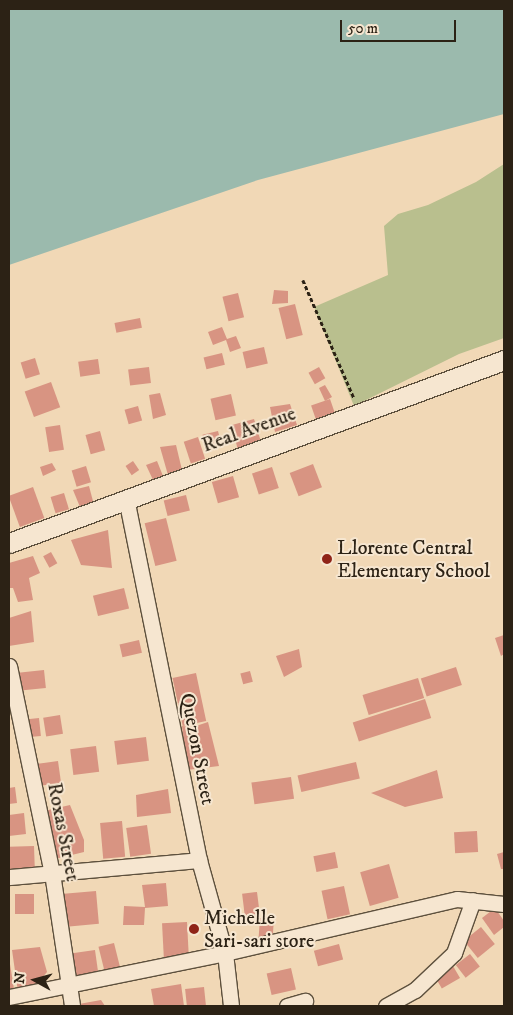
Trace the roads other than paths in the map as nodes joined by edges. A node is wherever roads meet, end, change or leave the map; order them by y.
1 (504, 360) edge
2 (126, 498) junction
3 (9, 543) edge
4 (9, 666) edge
5 (199, 860) junction
6 (52, 873) junction
7 (9, 877) edge
8 (472, 900) junction
9 (504, 904) edge
10 (225, 953) junction
11 (68, 987) junction
12 (9, 997) edge
13 (305, 1001) dead end
14 (72, 1006) edge
15 (231, 1006) edge
16 (287, 1006) edge
17 (386, 1006) edge

1 - 2 street, Real Avenue
2 - 3 street, Real Avenue
2 - 5 street, Quezon Street
4 - 6 street, Roxas Street
5 - 6 street
5 - 10 street, Quezon Street
6 - 7 street
6 - 11 street, Roxas Street
8 - 9 street
8 - 10 street
8 - 17 street
10 - 11 street
10 - 15 street, Quezon Street
11 - 12 street
11 - 14 street, Roxas Street
13 - 16 street

